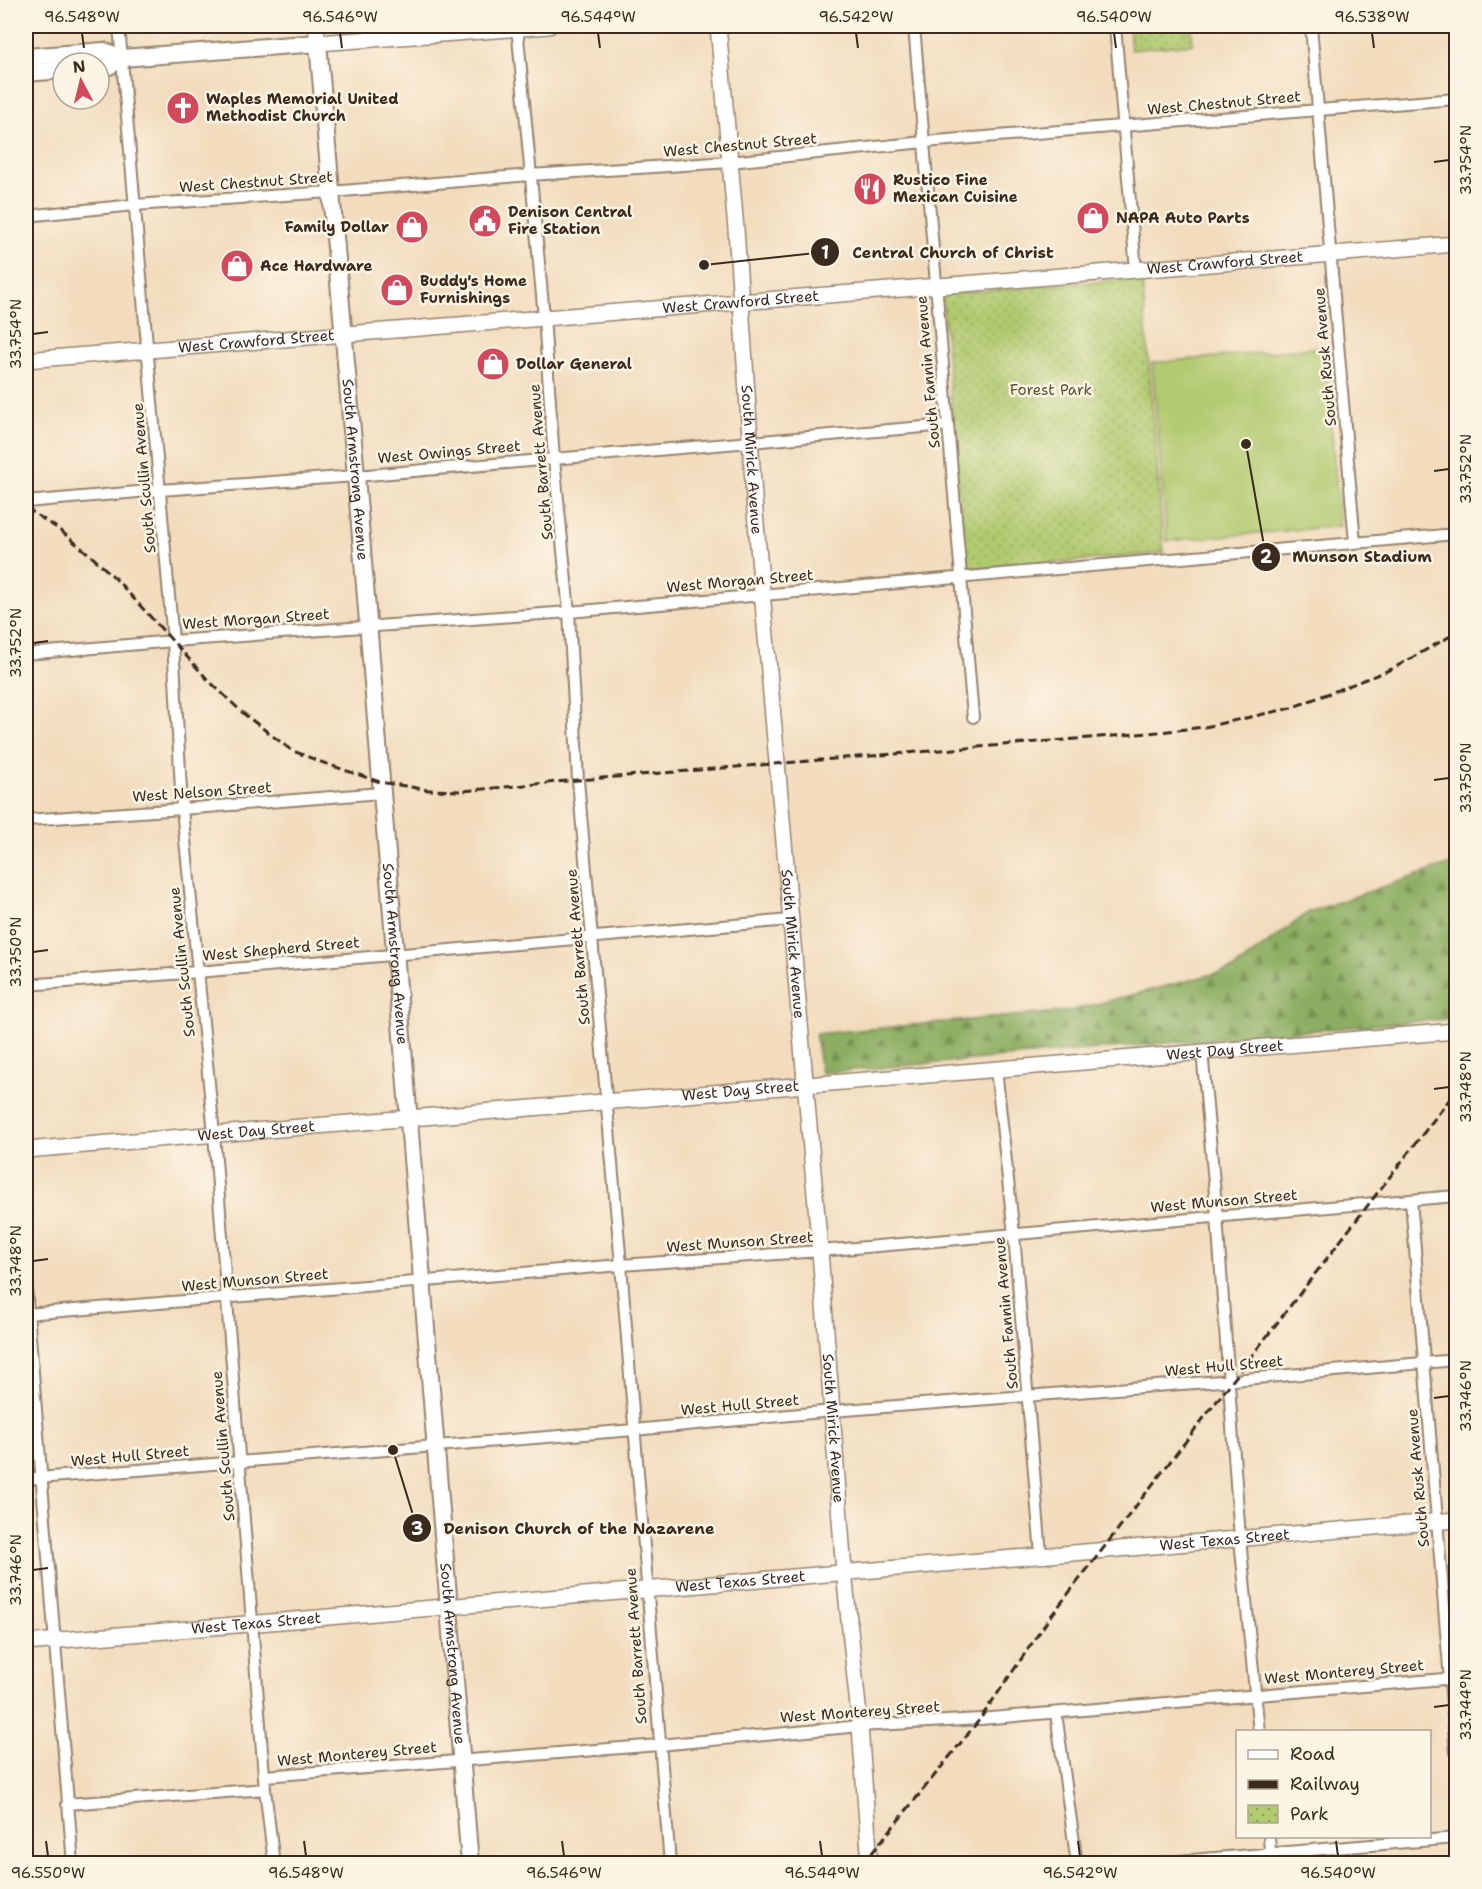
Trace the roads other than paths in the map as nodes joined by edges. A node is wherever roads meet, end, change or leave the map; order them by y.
1 (119, 26) edge
2 (316, 26) edge
3 (549, 26) edge
4 (718, 26) edge
5 (914, 26) edge
6 (1115, 26) edge
7 (1311, 26) edge
8 (517, 27) edge
9 (318, 43) junction
10 (26, 57) edge
11 (122, 58) junction
12 (111, 65) edge
13 (51, 71) edge
14 (26, 73) edge
15 (1456, 99) edge
16 (1319, 110) junction
17 (1123, 127) junction
18 (924, 142) junction
19 (730, 162) junction
20 (530, 175) junction
21 (331, 192) junction
22 (135, 205) junction
23 (26, 216) edge
24 (1456, 244) edge
25 (1331, 254) junction
26 (1136, 271) junction
27 (936, 285) junction
28 (741, 301) junction
29 (544, 317) junction
30 (343, 335) junction
31 (148, 349) junction
32 (26, 360) edge
33 (947, 425) junction
34 (751, 443) junction
35 (554, 459) junction
36 (356, 476) junction
37 (160, 490) junction
38 (26, 502) edge
39 (1456, 534) edge
40 (1355, 543) junction
41 (960, 576) junction
42 (762, 594) junction
43 (569, 612) junction
44 (368, 626) junction
45 (173, 641) junction
46 (26, 654) edge
47 (973, 717) dead end
48 (381, 793) junction
49 (182, 809) junction
50 (26, 820) edge
51 (790, 920) junction
52 (592, 938) junction
53 (394, 955) junction
54 (198, 972) junction
55 (26, 985) edge
56 (1456, 1031) edge
57 (1202, 1051) junction
58 (996, 1069) junction
59 (804, 1085) junction
60 (606, 1102) junction
61 (409, 1118) junction
62 (214, 1134) junction
63 (26, 1149) edge
64 (1456, 1196) edge
65 (1411, 1200) junction
66 (1217, 1216) junction
67 (1014, 1234) junction
68 (819, 1251) junction
69 (621, 1264) junction
70 (422, 1282) junction
71 (26, 1287) edge
72 (226, 1298) junction
73 (27, 1314) edge
74 (1456, 1360) edge
75 (1423, 1363) junction
76 (1227, 1381) junction
77 (1028, 1395) junction
78 (832, 1411) junction
79 (634, 1430) junction
80 (436, 1446) junction
81 (239, 1462) junction
82 (40, 1478) junction
83 (26, 1479) edge
84 (1456, 1520) edge
85 (1438, 1522) junction
86 (1239, 1539) junction
87 (1041, 1555) junction
88 (844, 1572) junction
89 (647, 1588) junction
90 (448, 1607) junction
91 (252, 1623) junction
92 (55, 1640) junction
93 (26, 1643) edge
94 (1454, 1678) edge
95 (1255, 1694) junction
96 (1056, 1713) junction
97 (860, 1726) junction
98 (1259, 1730) edge
99 (659, 1745) junction
100 (1456, 1754) edge
101 (462, 1761) junction
102 (265, 1776) junction
103 (265, 1789) junction
104 (68, 1804) junction
105 (1269, 1838) edge
106 (1456, 1838) edge
107 (1270, 1852) junction
108 (72, 1863) edge
109 (274, 1863) edge
110 (470, 1863) edge
111 (670, 1863) edge
112 (870, 1863) edge
113 (1077, 1863) edge
114 (1143, 1863) edge

1 - 11 street, South Scullin Avenue
2 - 9 street
3 - 8 street
4 - 19 street, South Mirick Avenue
5 - 18 street, South Fannin Avenue
6 - 17 street
7 - 16 street, South Rusk Avenue
8 - 9 street
8 - 20 street, South Barrett Avenue
9 - 11 main road
9 - 21 main road, South Armstrong Avenue
10 - 11 main road
11 - 12 main road
11 - 22 street, South Scullin Avenue
13 - 14 main road
15 - 16 street, West Chestnut Street
16 - 17 street, West Chestnut Street
16 - 25 street, South Rusk Avenue
17 - 18 street, West Chestnut Street
17 - 26 street
18 - 19 street, West Chestnut Street
18 - 27 street, South Fannin Avenue
19 - 20 street, West Chestnut Street
19 - 28 street, South Mirick Avenue
20 - 21 street, West Chestnut Street
20 - 29 street, South Barrett Avenue
21 - 22 street, West Chestnut Street
21 - 30 main road, South Armstrong Avenue
22 - 23 street, West Chestnut Street
22 - 31 street, South Scullin Avenue
24 - 25 street, West Crawford Street
25 - 26 street, West Crawford Street
25 - 40 street, South Rusk Avenue
26 - 27 street, West Crawford Street
27 - 28 street, West Crawford Street
27 - 33 street, South Fannin Avenue
28 - 29 street, West Crawford Street
28 - 34 street, South Mirick Avenue
29 - 30 street, West Crawford Street
29 - 35 street, South Barrett Avenue
30 - 31 street, West Crawford Street
30 - 36 main road, South Armstrong Avenue
31 - 32 street, West Crawford Street
31 - 37 street, South Scullin Avenue
33 - 34 street, West Owings Street
33 - 41 street, South Fannin Avenue
34 - 35 street, West Owings Street
34 - 42 street, South Mirick Avenue
35 - 36 street, West Owings Street
35 - 43 street, South Barrett Avenue
36 - 37 street, West Owings Street
36 - 44 main road, South Armstrong Avenue
37 - 38 street, West Owings Street
37 - 45 street, South Scullin Avenue
39 - 40 street, West Morgan Street
40 - 41 street, West Morgan Street
41 - 42 street, West Morgan Street
41 - 47 street, South Fannin Avenue
42 - 43 street, West Morgan Street
42 - 51 street, South Mirick Avenue
43 - 44 street, West Morgan Street
43 - 52 street, South Barrett Avenue
44 - 45 street, West Morgan Street
44 - 48 main road, South Armstrong Avenue
45 - 46 street, West Morgan Street
45 - 49 street, South Scullin Avenue
48 - 49 street, West Nelson Street
48 - 53 main road, South Armstrong Avenue
49 - 50 street, West Nelson Street
49 - 54 street, South Scullin Avenue
51 - 52 street, West Shepherd Street
51 - 59 street, South Mirick Avenue
52 - 53 street, West Shepherd Street
52 - 60 street, South Barrett Avenue
53 - 54 street, West Shepherd Street
53 - 61 main road, South Armstrong Avenue
54 - 55 street, West Shepherd Street
54 - 62 street, South Scullin Avenue
56 - 57 street, West Day Street
57 - 58 street, West Day Street
57 - 66 street
58 - 59 street, West Day Street
58 - 67 street, South Fannin Avenue
59 - 60 street, West Day Street
59 - 68 street, South Mirick Avenue
60 - 61 street, West Day Street
60 - 69 street, South Barrett Avenue
61 - 62 street, West Day Street
61 - 70 main road, South Armstrong Avenue
62 - 63 street, West Day Street
62 - 72 street, South Scullin Avenue
64 - 65 street, West Munson Street
65 - 66 street, West Munson Street
65 - 75 street, South Rusk Avenue
66 - 67 street, West Munson Street
66 - 76 street
67 - 68 street, West Munson Street
67 - 77 street, South Fannin Avenue
68 - 69 street, West Munson Street
68 - 78 street, South Mirick Avenue
69 - 70 street, West Munson Street
69 - 79 street, South Barrett Avenue
70 - 72 street, West Munson Street
70 - 80 main road, South Armstrong Avenue
71 - 73 street
72 - 73 street, West Munson Street
72 - 81 street, South Scullin Avenue
73 - 82 street
74 - 75 street, West Hull Street
75 - 76 street, West Hull Street
75 - 85 street, South Rusk Avenue
76 - 77 street, West Hull Street
76 - 86 street
77 - 78 street, West Hull Street
77 - 87 street, South Fannin Avenue
78 - 79 street, West Hull Street
78 - 88 street, South Mirick Avenue
79 - 80 street, West Hull Street
79 - 89 street, South Barrett Avenue
80 - 81 street, West Hull Street
80 - 90 main road, South Armstrong Avenue
81 - 82 street, West Hull Street
81 - 91 street, South Scullin Avenue
82 - 83 street, West Hull Street
82 - 92 street
84 - 85 street, West Texas Street
85 - 86 street, West Texas Street
85 - 94 street, South Rusk Avenue
86 - 87 street, West Texas Street
86 - 95 street
87 - 88 street, West Texas Street
88 - 89 street, West Texas Street
88 - 97 street, South Mirick Avenue
89 - 90 street, West Texas Street
89 - 99 street, South Barrett Avenue
90 - 91 street, West Texas Street
90 - 101 main road, South Armstrong Avenue
91 - 92 street, West Texas Street
91 - 102 street, South Scullin Avenue
92 - 93 street, West Texas Street
92 - 104 street
94 - 95 street, West Monterey Street
94 - 100 street, South Rusk Avenue
95 - 96 street, West Monterey Street
95 - 98 street
96 - 97 street, West Monterey Street
96 - 113 street
97 - 99 street, West Monterey Street
97 - 112 street, South Mirick Avenue
99 - 101 street, West Monterey Street
99 - 111 street, South Barrett Avenue
101 - 102 street, West Monterey Street
101 - 110 main road, South Armstrong Avenue
102 - 103 street, South Scullin Avenue
103 - 104 street
103 - 109 street, South Scullin Avenue
104 - 108 street
105 - 107 street
106 - 107 street
107 - 114 street

